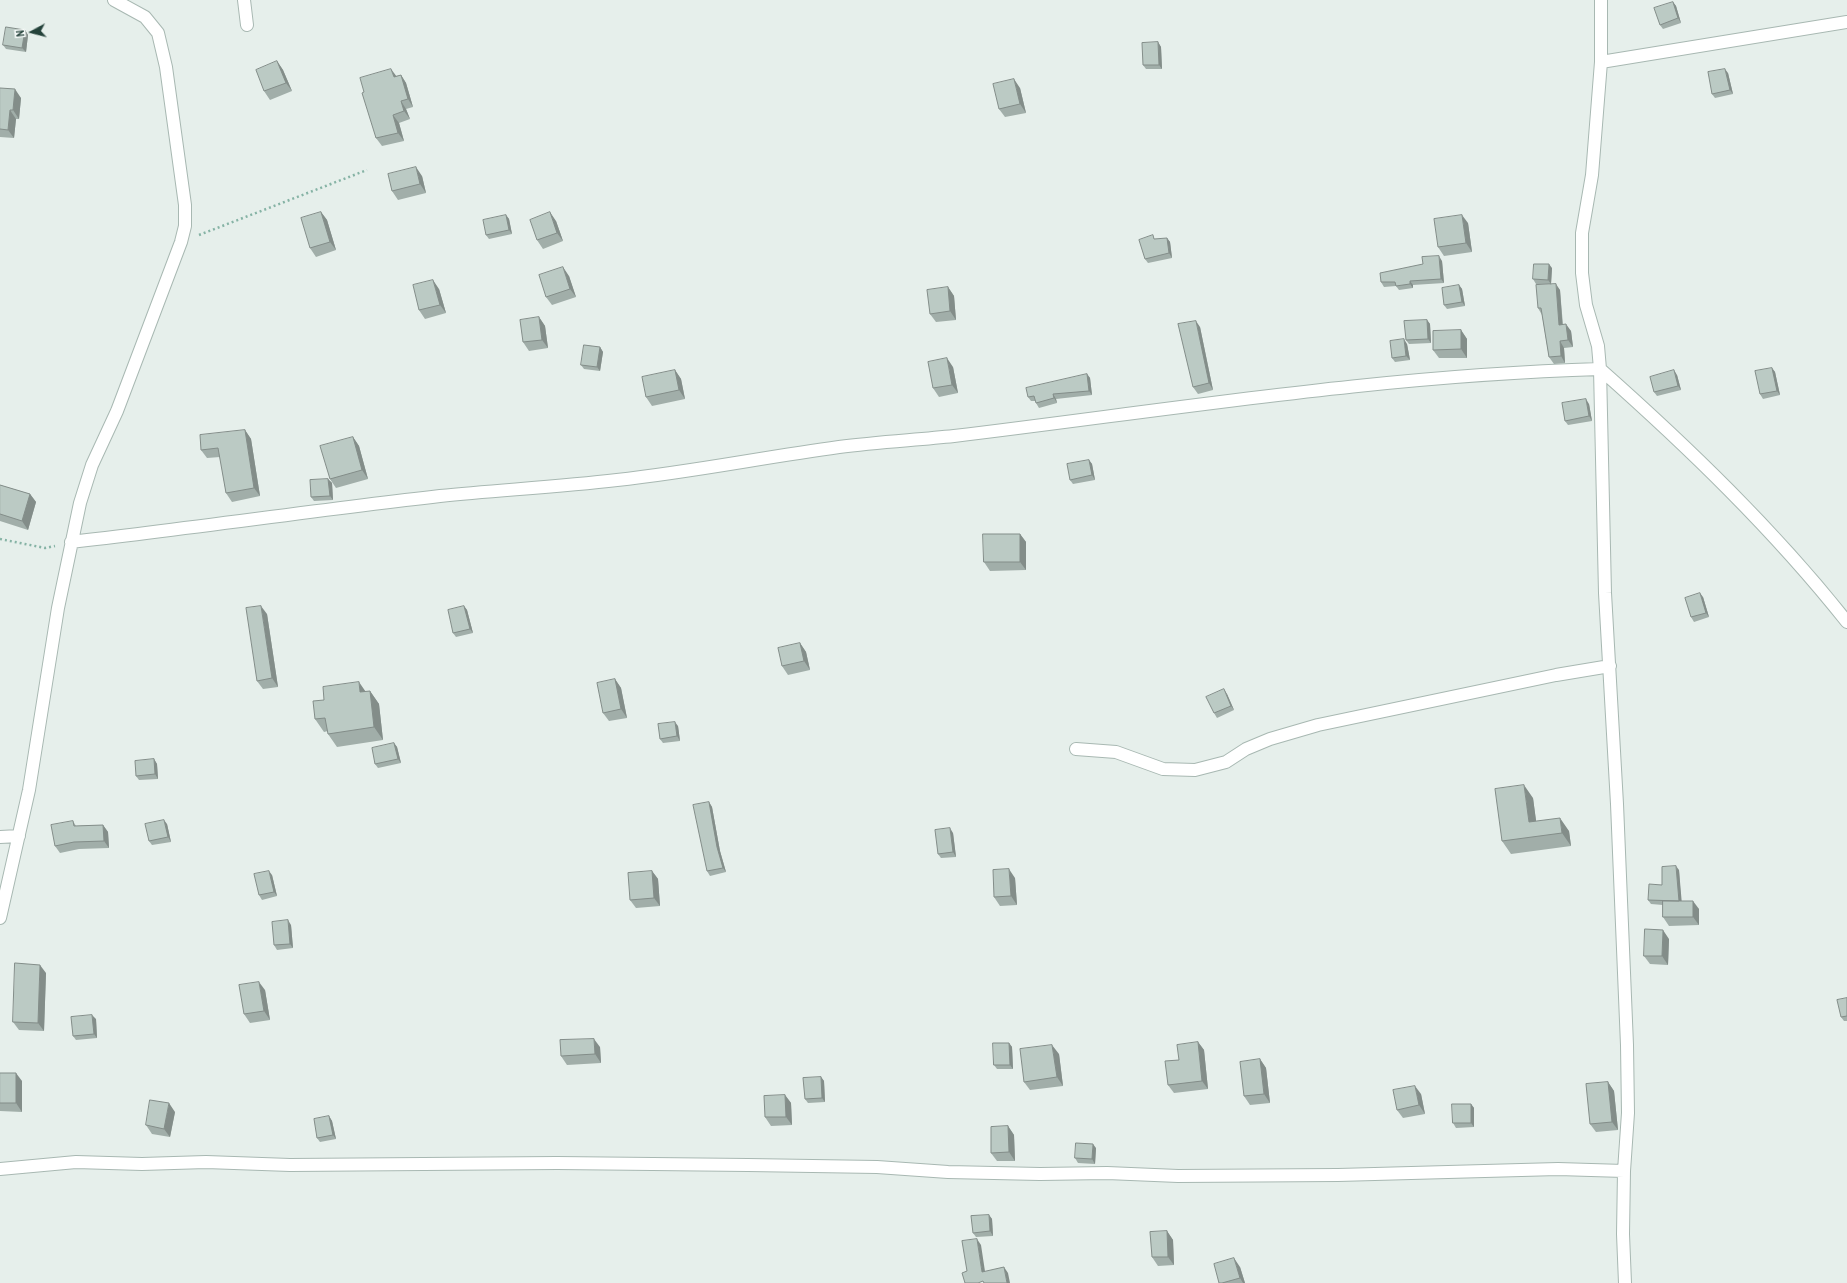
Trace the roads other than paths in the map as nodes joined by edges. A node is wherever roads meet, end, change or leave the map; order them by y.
1 (114, 0) edge
2 (244, 0) edge
3 (1601, 0) edge
4 (1847, 22) edge
5 (248, 25) dead end
6 (1601, 62) junction
7 (1600, 369) junction
8 (71, 542) junction
9 (1847, 622) edge
10 (1610, 666) junction
11 (1076, 749) dead end
12 (19, 836) junction
13 (0, 837) edge
14 (0, 918) edge
15 (0, 1169) edge
16 (1624, 1171) junction
17 (1625, 1283) edge

1 - 8 street
2 - 5 street
3 - 6 street
4 - 6 street
6 - 7 street
7 - 8 street
7 - 9 street
7 - 10 street
8 - 12 street
10 - 11 street
10 - 16 street
12 - 13 street
12 - 14 street
15 - 16 street
16 - 17 street

